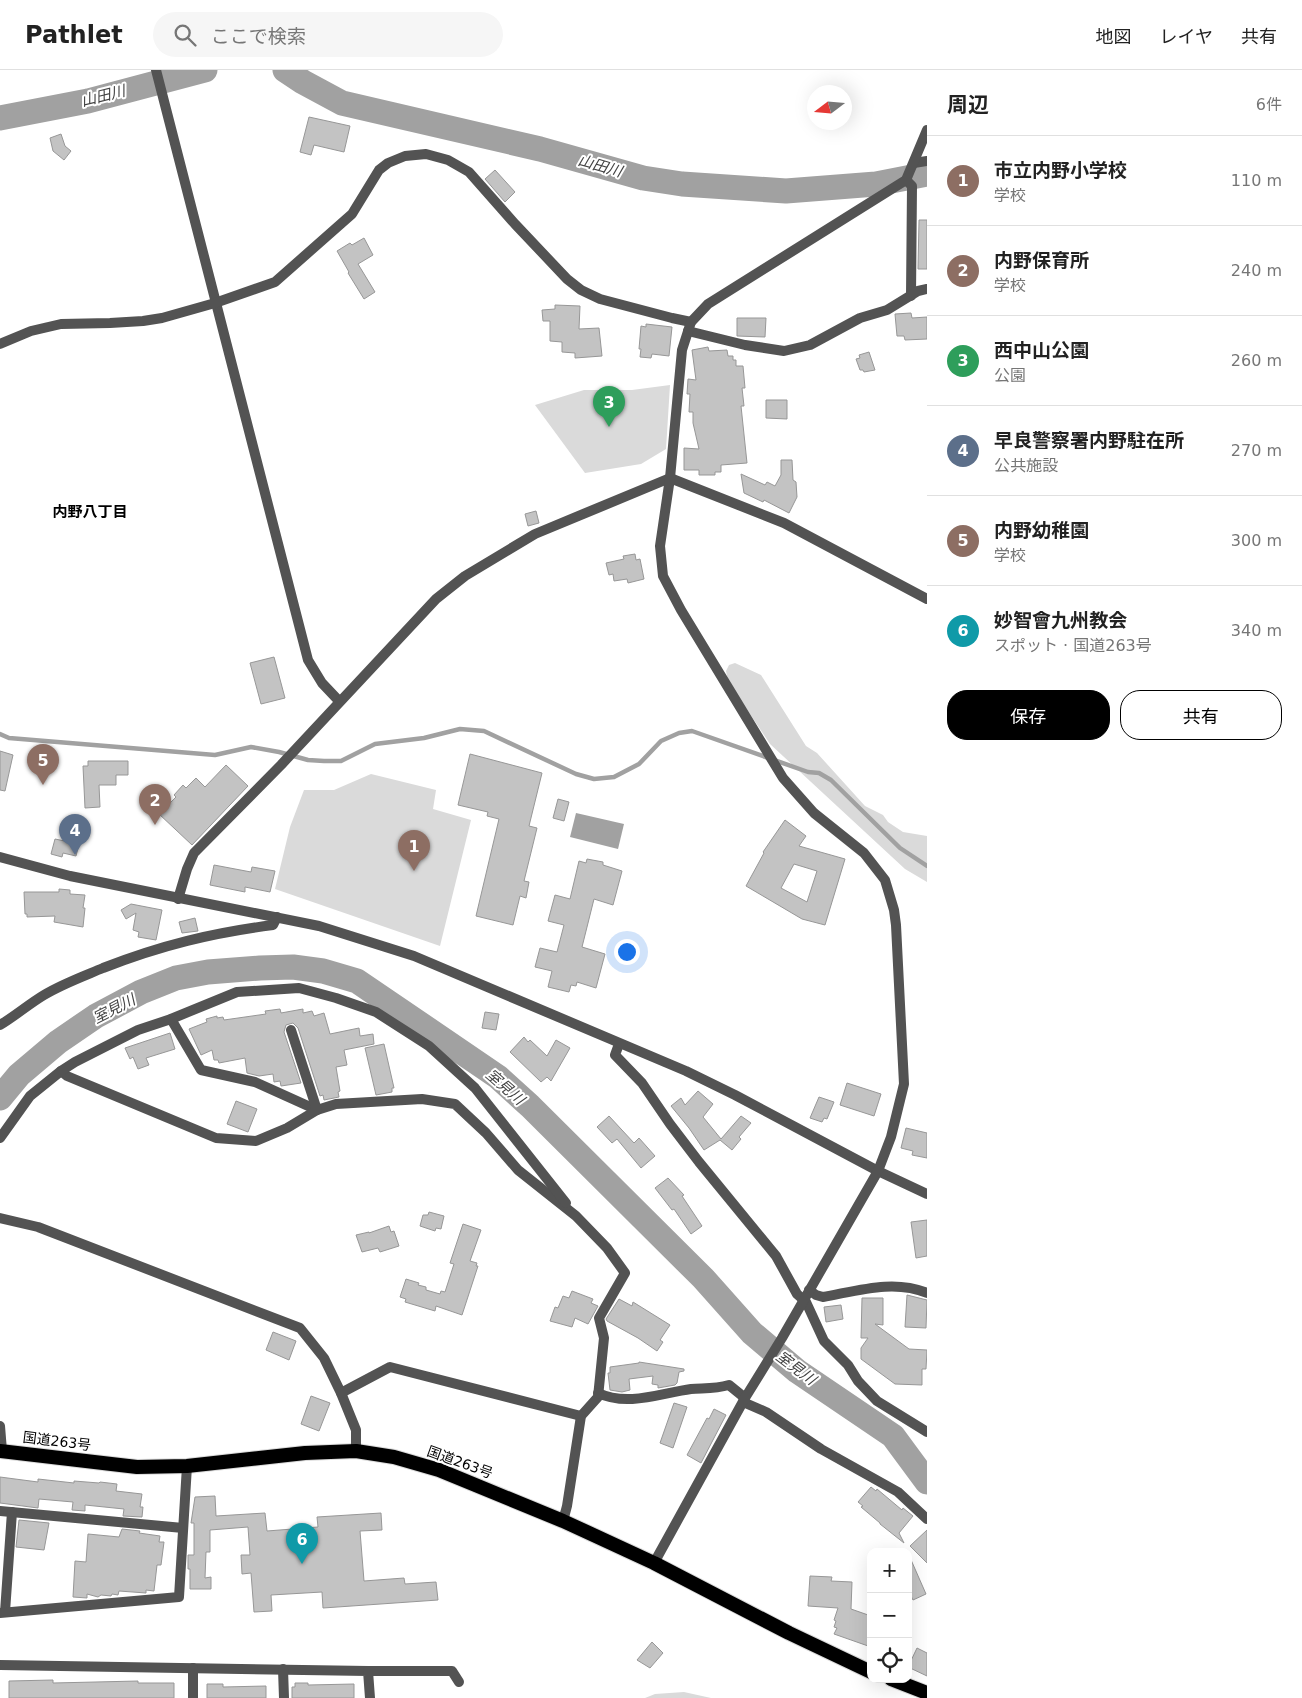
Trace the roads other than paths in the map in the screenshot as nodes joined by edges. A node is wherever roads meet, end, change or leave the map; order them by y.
1 (156, 71) edge
2 (927, 130) edge
3 (927, 161) edge
4 (914, 163) junction
5 (906, 180) junction
6 (927, 289) edge
7 (911, 296) junction
8 (216, 303) junction
9 (690, 327) junction
10 (0, 344) edge
11 (670, 478) junction
12 (927, 599) edge
13 (339, 701) junction
14 (0, 857) edge
15 (178, 899) junction
16 (277, 917) junction
17 (171, 1019) junction
18 (0, 1025) edge
19 (291, 1030) dead end
20 (619, 1044) junction
21 (61, 1071) junction
22 (316, 1110) junction
23 (0, 1138) edge
24 (878, 1171) junction
25 (927, 1194) edge
26 (576, 1216) junction
27 (0, 1218) edge
28 (809, 1290) junction
29 (927, 1293) edge
30 (804, 1300) junction
31 (341, 1393) junction
32 (598, 1393) junction
33 (744, 1400) junction
34 (581, 1416) junction
35 (0, 1426) edge
36 (927, 1432) edge
37 (1, 1451) edge
38 (356, 1451) junction
39 (187, 1466) junction
40 (0, 1511) edge
41 (12, 1512) junction
42 (927, 1519) edge
43 (563, 1521) junction
44 (183, 1528) junction
45 (654, 1563) junction
46 (2, 1612) edge
47 (0, 1665) edge
48 (193, 1668) junction
49 (283, 1670) junction
50 (368, 1670) junction
51 (867, 1670) edge
52 (460, 1682) dead end
53 (901, 1683) edge
54 (927, 1693) edge
55 (193, 1698) edge
56 (284, 1698) edge
57 (370, 1698) edge

1 - 8 street
2 - 4 street
3 - 4 street
4 - 5 street
5 - 7 street
5 - 9 street
6 - 7 street
7 - 9 street
8 - 9 street
8 - 10 street
8 - 13 street
9 - 11 street
11 - 12 street
11 - 13 street
11 - 24 street
13 - 15 street
14 - 15 street
15 - 16 street
16 - 18 street
16 - 20 street
17 - 21 street
17 - 22 street
17 - 26 street
19 - 22 street
20 - 24 street
20 - 30 street
21 - 22 street
21 - 23 street
22 - 26 street
24 - 25 street
24 - 28 street
26 - 32 street
27 - 31 street
28 - 29 street
28 - 30 street
30 - 33 street
30 - 36 street
31 - 34 street
31 - 38 street
32 - 33 street
32 - 34 street
33 - 42 street
33 - 45 street
34 - 43 street
35 - 37 street
37 - 39 highway, 国道263号
38 - 39 highway, 国道263号
38 - 43 highway, 国道263号
39 - 44 street
40 - 41 street
41 - 44 street
41 - 46 street
43 - 45 highway, 国道263号
44 - 46 street
45 - 51 highway, 国道263号
47 - 48 street
48 - 49 street
48 - 55 street
49 - 50 street
49 - 56 street
50 - 52 street
50 - 57 street
53 - 54 highway

